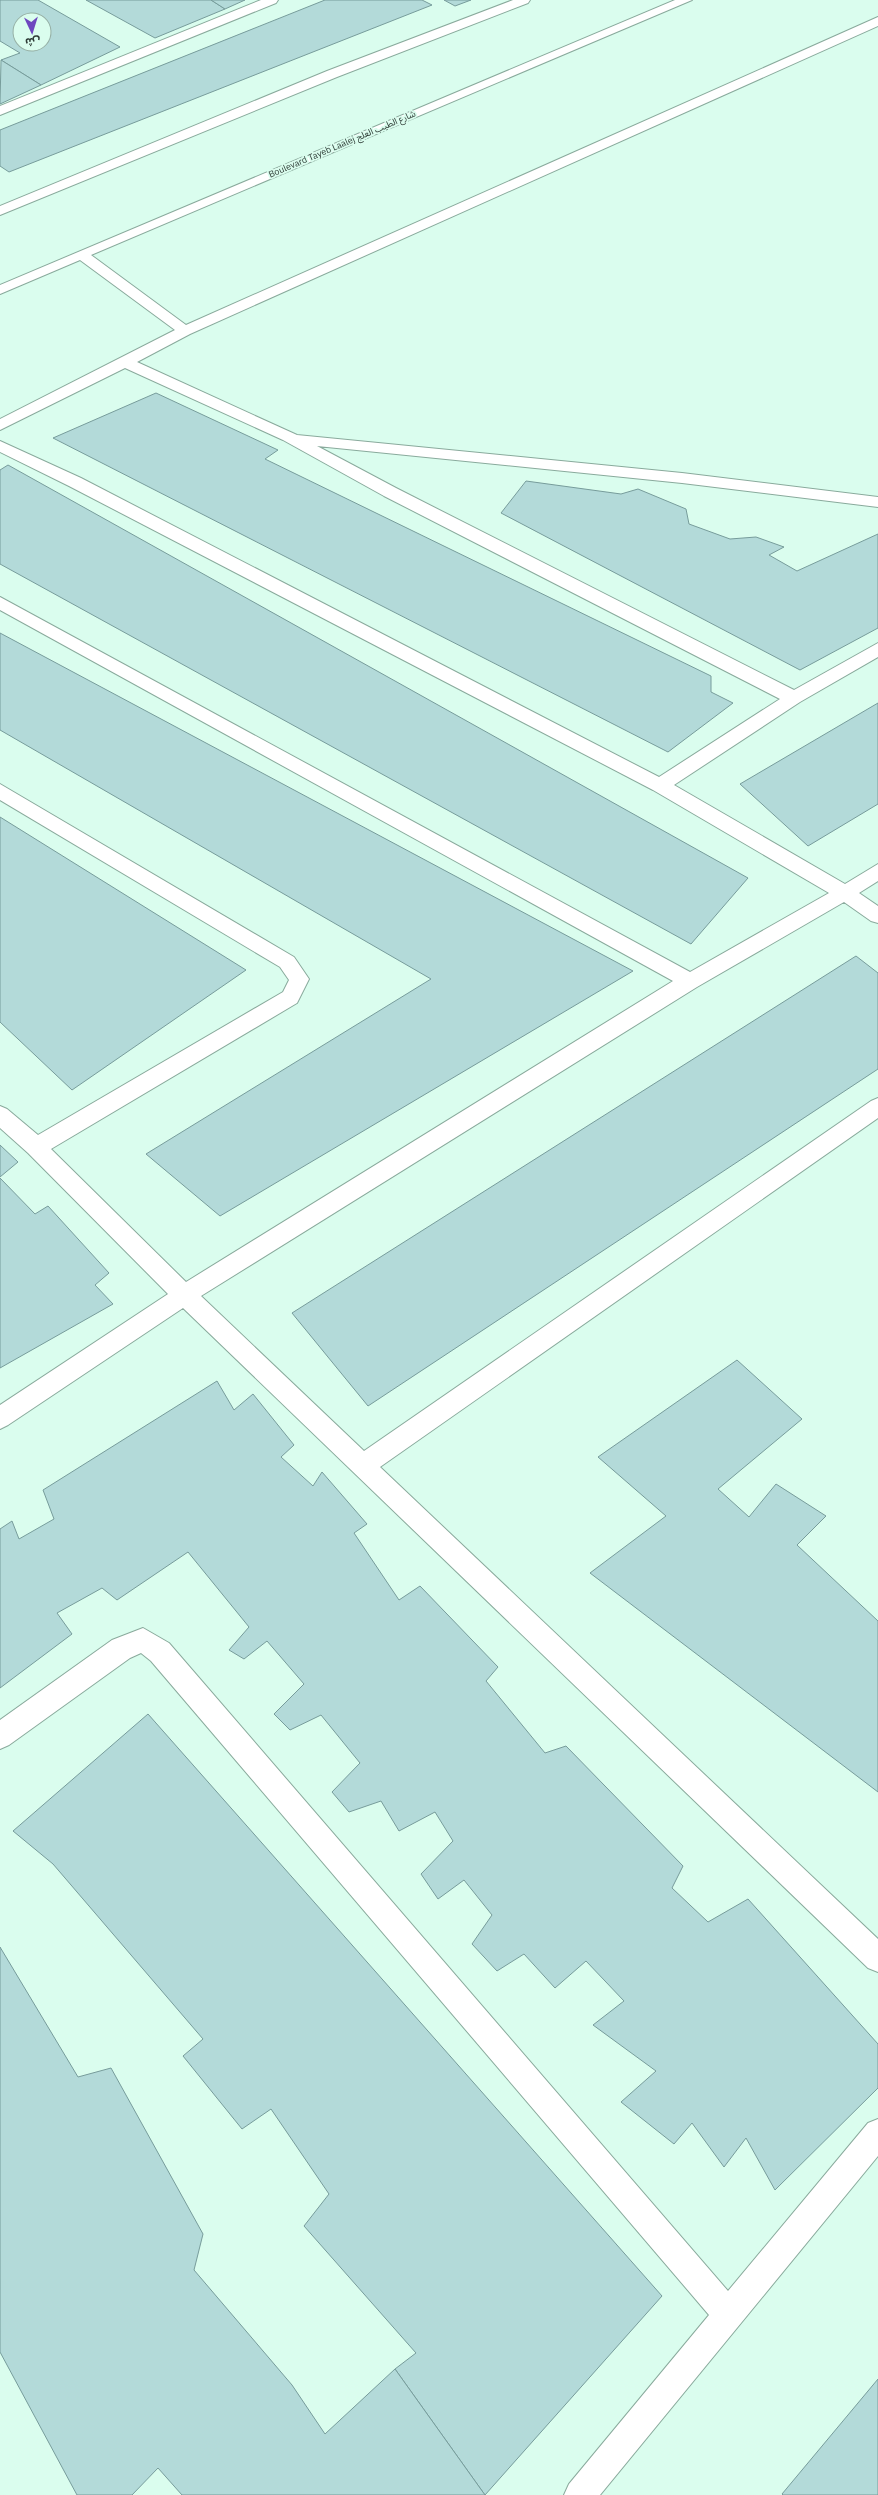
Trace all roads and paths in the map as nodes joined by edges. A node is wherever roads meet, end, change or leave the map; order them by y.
1 (272, 0) edge
2 (524, 0) edge
3 (686, 0) edge
4 (878, 21) edge
5 (0, 110) edge
6 (2, 208) edge
7 (81, 254) junction
8 (0, 290) edge
9 (185, 331) junction
10 (124, 361) junction
11 (0, 425) edge
12 (289, 438) junction
13 (0, 446) edge
14 (878, 502) edge
15 (0, 603) edge
16 (878, 649) edge
17 (794, 698) junction
18 (660, 785) junction
19 (0, 791) edge
20 (878, 871) edge
21 (845, 893) junction
22 (878, 916) edge
23 (690, 981) junction
24 (878, 1107) edge
25 (0, 1115) edge
26 (36, 1147) junction
27 (184, 1295) junction
28 (0, 1418) edge
29 (363, 1465) junction
30 (0, 1736) edge
31 (878, 1958) edge
32 (878, 2133) edge
33 (729, 2315) junction
34 (580, 2495) edge

1 - 5 street
2 - 6 street
3 - 7 street, Boulevard Tayeb Laalej شارع الطيب العلج
4 - 9 street
7 - 8 street, Boulevard Tayeb Laalej شارع الطيب العلج
7 - 9 street
9 - 10 street
10 - 11 street
10 - 12 street
12 - 14 street
12 - 17 street
13 - 18 street
15 - 23 street
16 - 17 street
17 - 18 street
18 - 21 street
19 - 26 street
20 - 21 street
21 - 22 street
21 - 23 street
23 - 27 street
24 - 29 street
25 - 26 street
26 - 27 street
27 - 28 street
27 - 29 street
29 - 31 street
30 - 33 street
32 - 33 street
33 - 34 street

